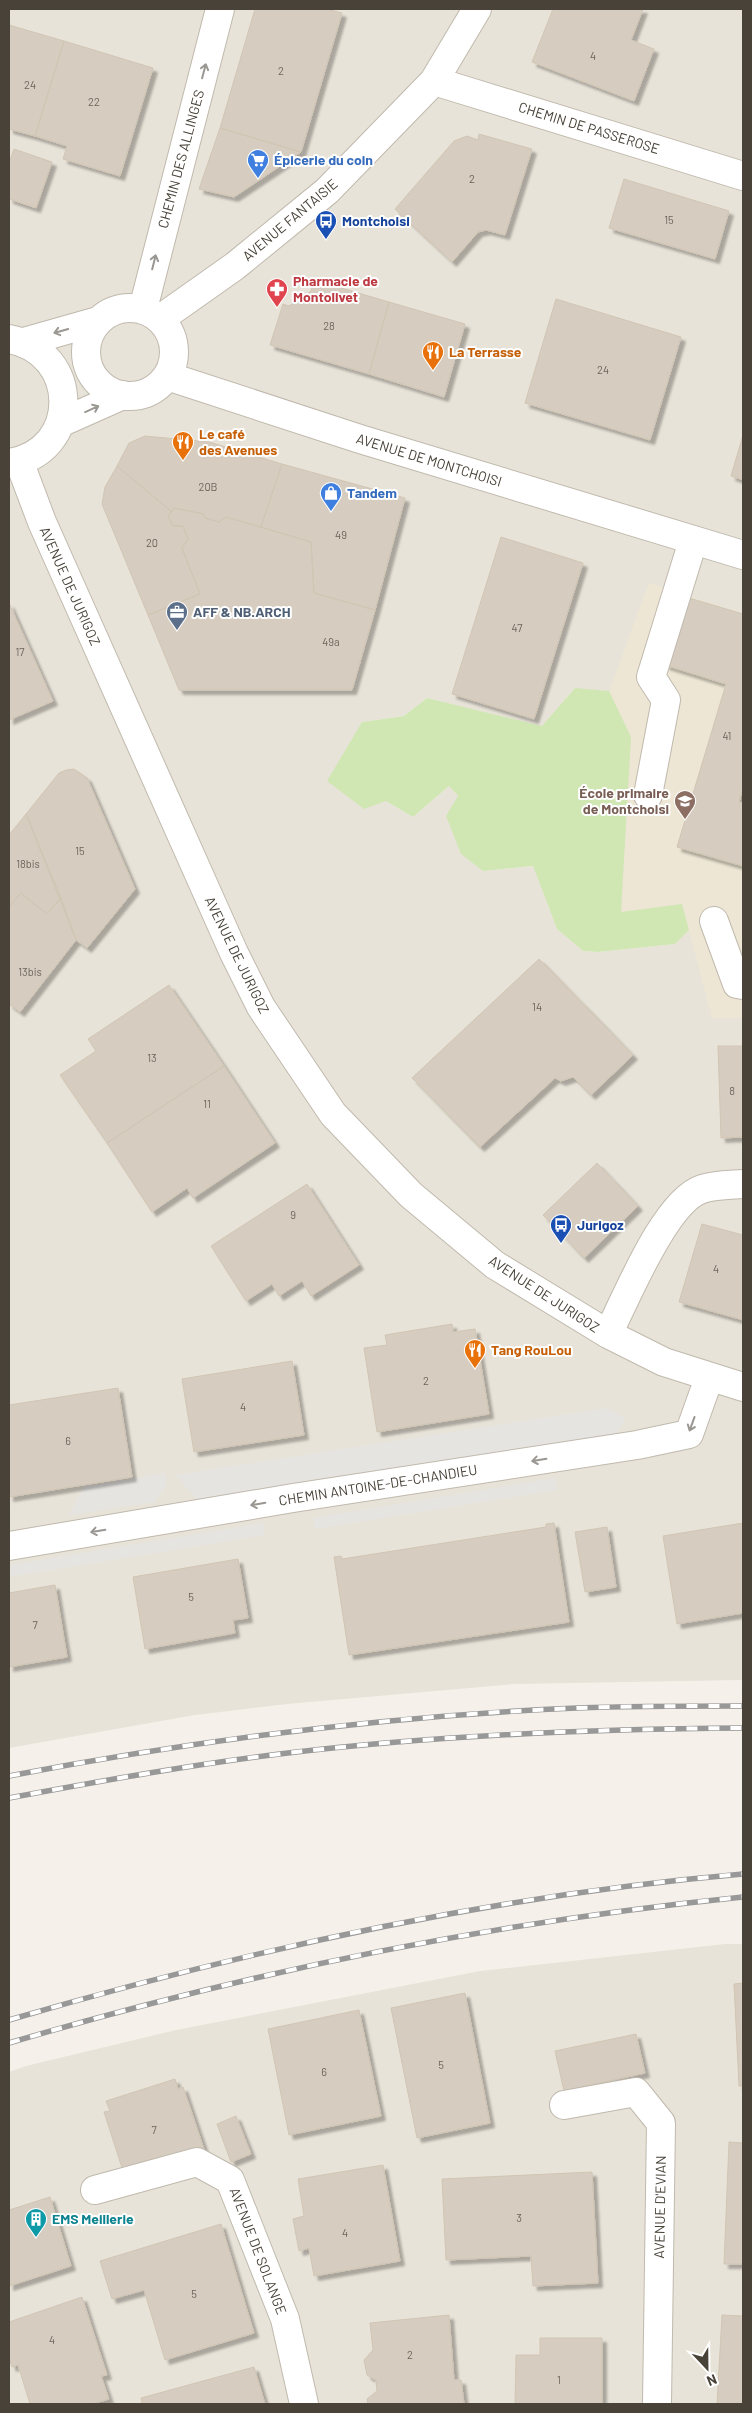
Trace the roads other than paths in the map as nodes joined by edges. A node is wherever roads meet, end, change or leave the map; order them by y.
1 (220, 9) edge
2 (477, 9) edge
3 (434, 81) junction
4 (743, 176) edge
5 (151, 314) junction
6 (98, 321) junction
7 (16, 340) edge
8 (167, 376) junction
9 (123, 395) junction
10 (60, 423) junction
11 (14, 462) edge
12 (693, 541) junction
13 (743, 555) edge
14 (648, 795) dead end
15 (714, 921) dead end
16 (743, 985) edge
17 (743, 1184) edge
18 (608, 1334) junction
19 (710, 1378) junction
20 (743, 1387) edge
21 (9, 1546) edge
22 (564, 2105) dead end
23 (95, 2190) dead end
24 (304, 2404) edge
25 (657, 2404) edge

5 -> 1 street, CHEMIN DES ALLINGES
2 - 3 street, AVENUE FANTAISIE
3 - 4 street, CHEMIN DE PASSEROSE
3 - 5 street, AVENUE FANTAISIE
5 - 6 street
5 - 8 street
6 -> 7 street
6 - 9 street
7 - 10 street
8 - 9 street
8 - 12 street, AVENUE DE MONTCHOISI
10 -> 9 street
10 - 11 street
11 - 18 street, AVENUE DE JURIGOZ
12 - 13 street, AVENUE DE MONTCHOISI
12 - 14 street
15 - 16 street
17 - 18 street, AVENUE DE JURIGOZ
18 - 19 street, AVENUE DE JURIGOZ
19 - 20 street, AVENUE DE JURIGOZ
19 -> 21 street, CHEMIN ANTOINE-DE-CHANDIEU
22 - 25 street, AVENUE D'EVIAN
23 - 24 street, AVENUE DE SOLANGE

